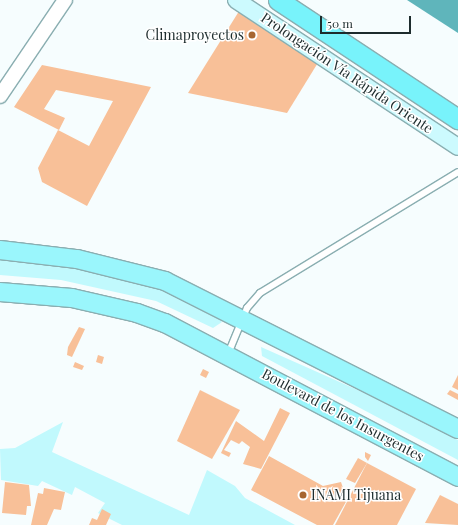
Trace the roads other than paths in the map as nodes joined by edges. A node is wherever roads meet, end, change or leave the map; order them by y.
1 (65, 0) edge
2 (236, 0) edge
3 (278, 0) edge
4 (379, 68) junction
5 (0, 96) edge
6 (458, 119) edge
7 (458, 130) edge
8 (458, 147) edge
9 (458, 172) edge
10 (4, 247) edge
11 (0, 292) edge
12 (243, 318) junction
13 (228, 354) junction
14 (458, 429) edge
15 (458, 477) edge

1 - 5 street
2 - 8 main road, Prolongación Vía Rápida Oriente
3 - 4 highway
4 - 6 highway
4 - 7 highway
9 - 12 lane
10 - 12 main road
11 - 13 main road, Boulevard de los Insurgentes
12 - 13 lane
12 - 14 main road
13 - 15 main road, Boulevard de los Insurgentes

